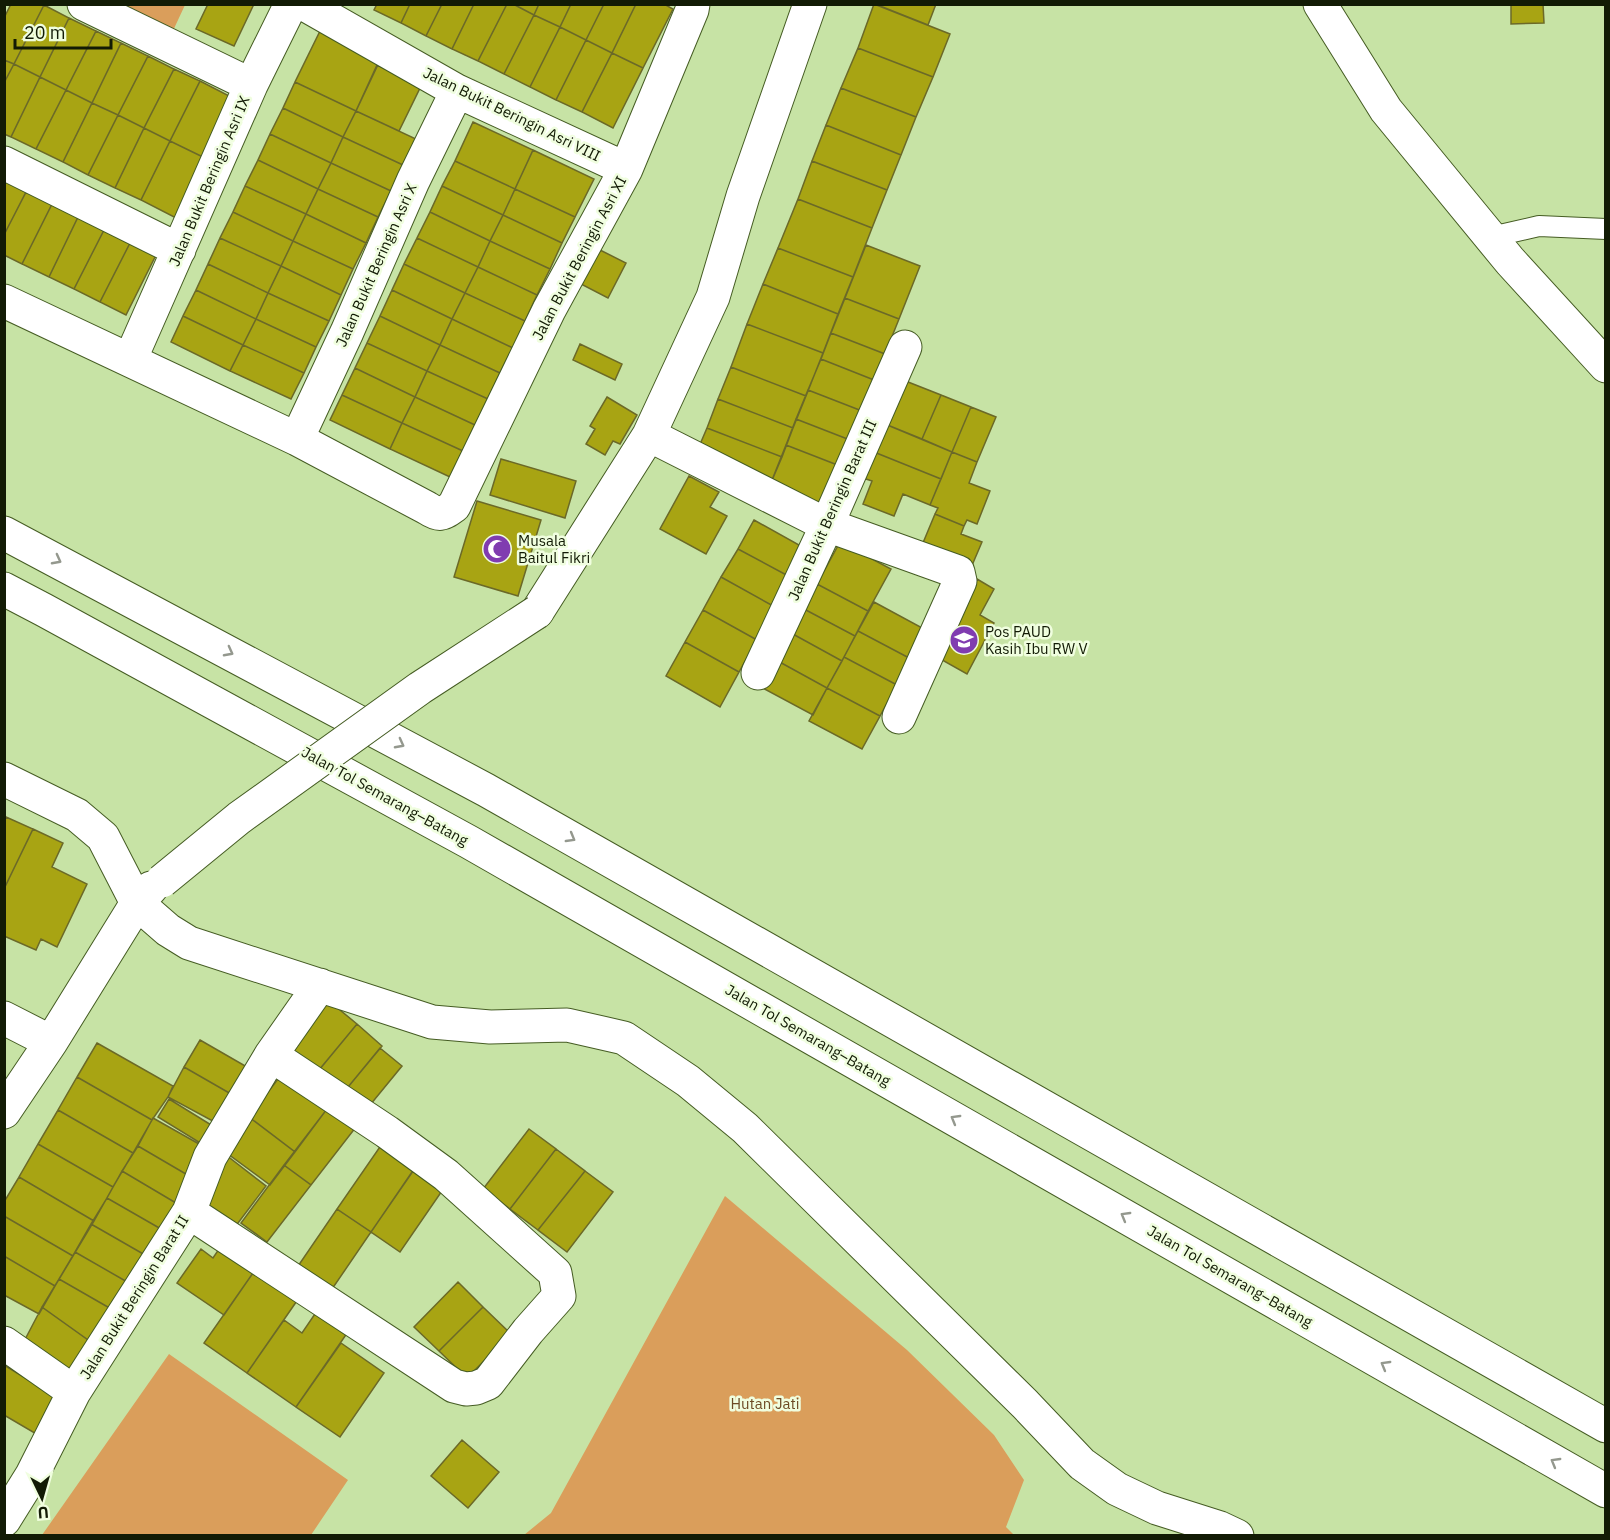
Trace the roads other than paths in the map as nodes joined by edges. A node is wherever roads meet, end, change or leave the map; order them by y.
1 (84, 4) edge
2 (291, 4) edge
3 (304, 4) edge
4 (810, 4) edge
5 (1320, 4) edge
6 (689, 6) edge
7 (250, 85) junction
8 (457, 91) junction
9 (4, 164) edge
10 (626, 169) junction
11 (1605, 229) edge
12 (1491, 237) junction
13 (179, 250) junction
14 (4, 301) edge
15 (905, 347) dead end
16 (130, 360) junction
17 (1605, 366) edge
18 (649, 435) junction
19 (297, 439) junction
20 (827, 525) junction
21 (4, 533) edge
22 (4, 590) edge
23 (758, 673) dead end
24 (899, 717) dead end
25 (4, 779) edge
26 (137, 903) junction
27 (320, 985) junction
28 (4, 1018) edge
29 (51, 1042) junction
30 (271, 1055) junction
31 (4, 1112) edge
32 (189, 1212) junction
33 (4, 1343) edge
34 (74, 1392) junction
35 (1605, 1426) edge
36 (1605, 1491) edge
37 (4, 1520) edge
38 (1237, 1536) edge

1 - 7 main road
2 - 7 main road, Jalan Bukit Beringin Asri IX
3 - 8 main road, Jalan Bukit Beringin Asri VIII
4 - 18 main road
5 - 12 main road
6 - 10 main road, Jalan Bukit Beringin Asri XI
7 - 13 main road, Jalan Bukit Beringin Asri IX
8 - 10 main road, Jalan Bukit Beringin Asri VIII
8 - 19 main road, Jalan Bukit Beringin Asri X
9 - 13 main road
10 - 19 main road, Jalan Bukit Beringin Asri XI
11 - 12 lane
12 - 17 main road
13 - 16 main road, Jalan Bukit Beringin Asri IX
14 - 16 main road
15 - 20 main road, Jalan Bukit Beringin Barat III
16 - 19 main road
18 - 20 main road
18 - 26 main road, bridge
20 - 23 main road, Jalan Bukit Beringin Barat III
20 - 24 main road
21 -> 35 main road
36 -> 22 main road, Jalan Tol Semarang–Batang
25 - 26 main road
26 - 27 main road
26 - 29 main road
27 - 30 main road, Jalan Bukit Beringin Barat II
27 - 38 main road
28 - 29 main road
29 - 31 main road
30 - 32 main road, Jalan Bukit Beringin Barat II
30 - 32 main road
32 - 34 main road, Jalan Bukit Beringin Barat II
33 - 34 main road, Jalan Bukit Beringin Barat II
34 - 37 main road, Jalan Bukit Beringin Barat II

